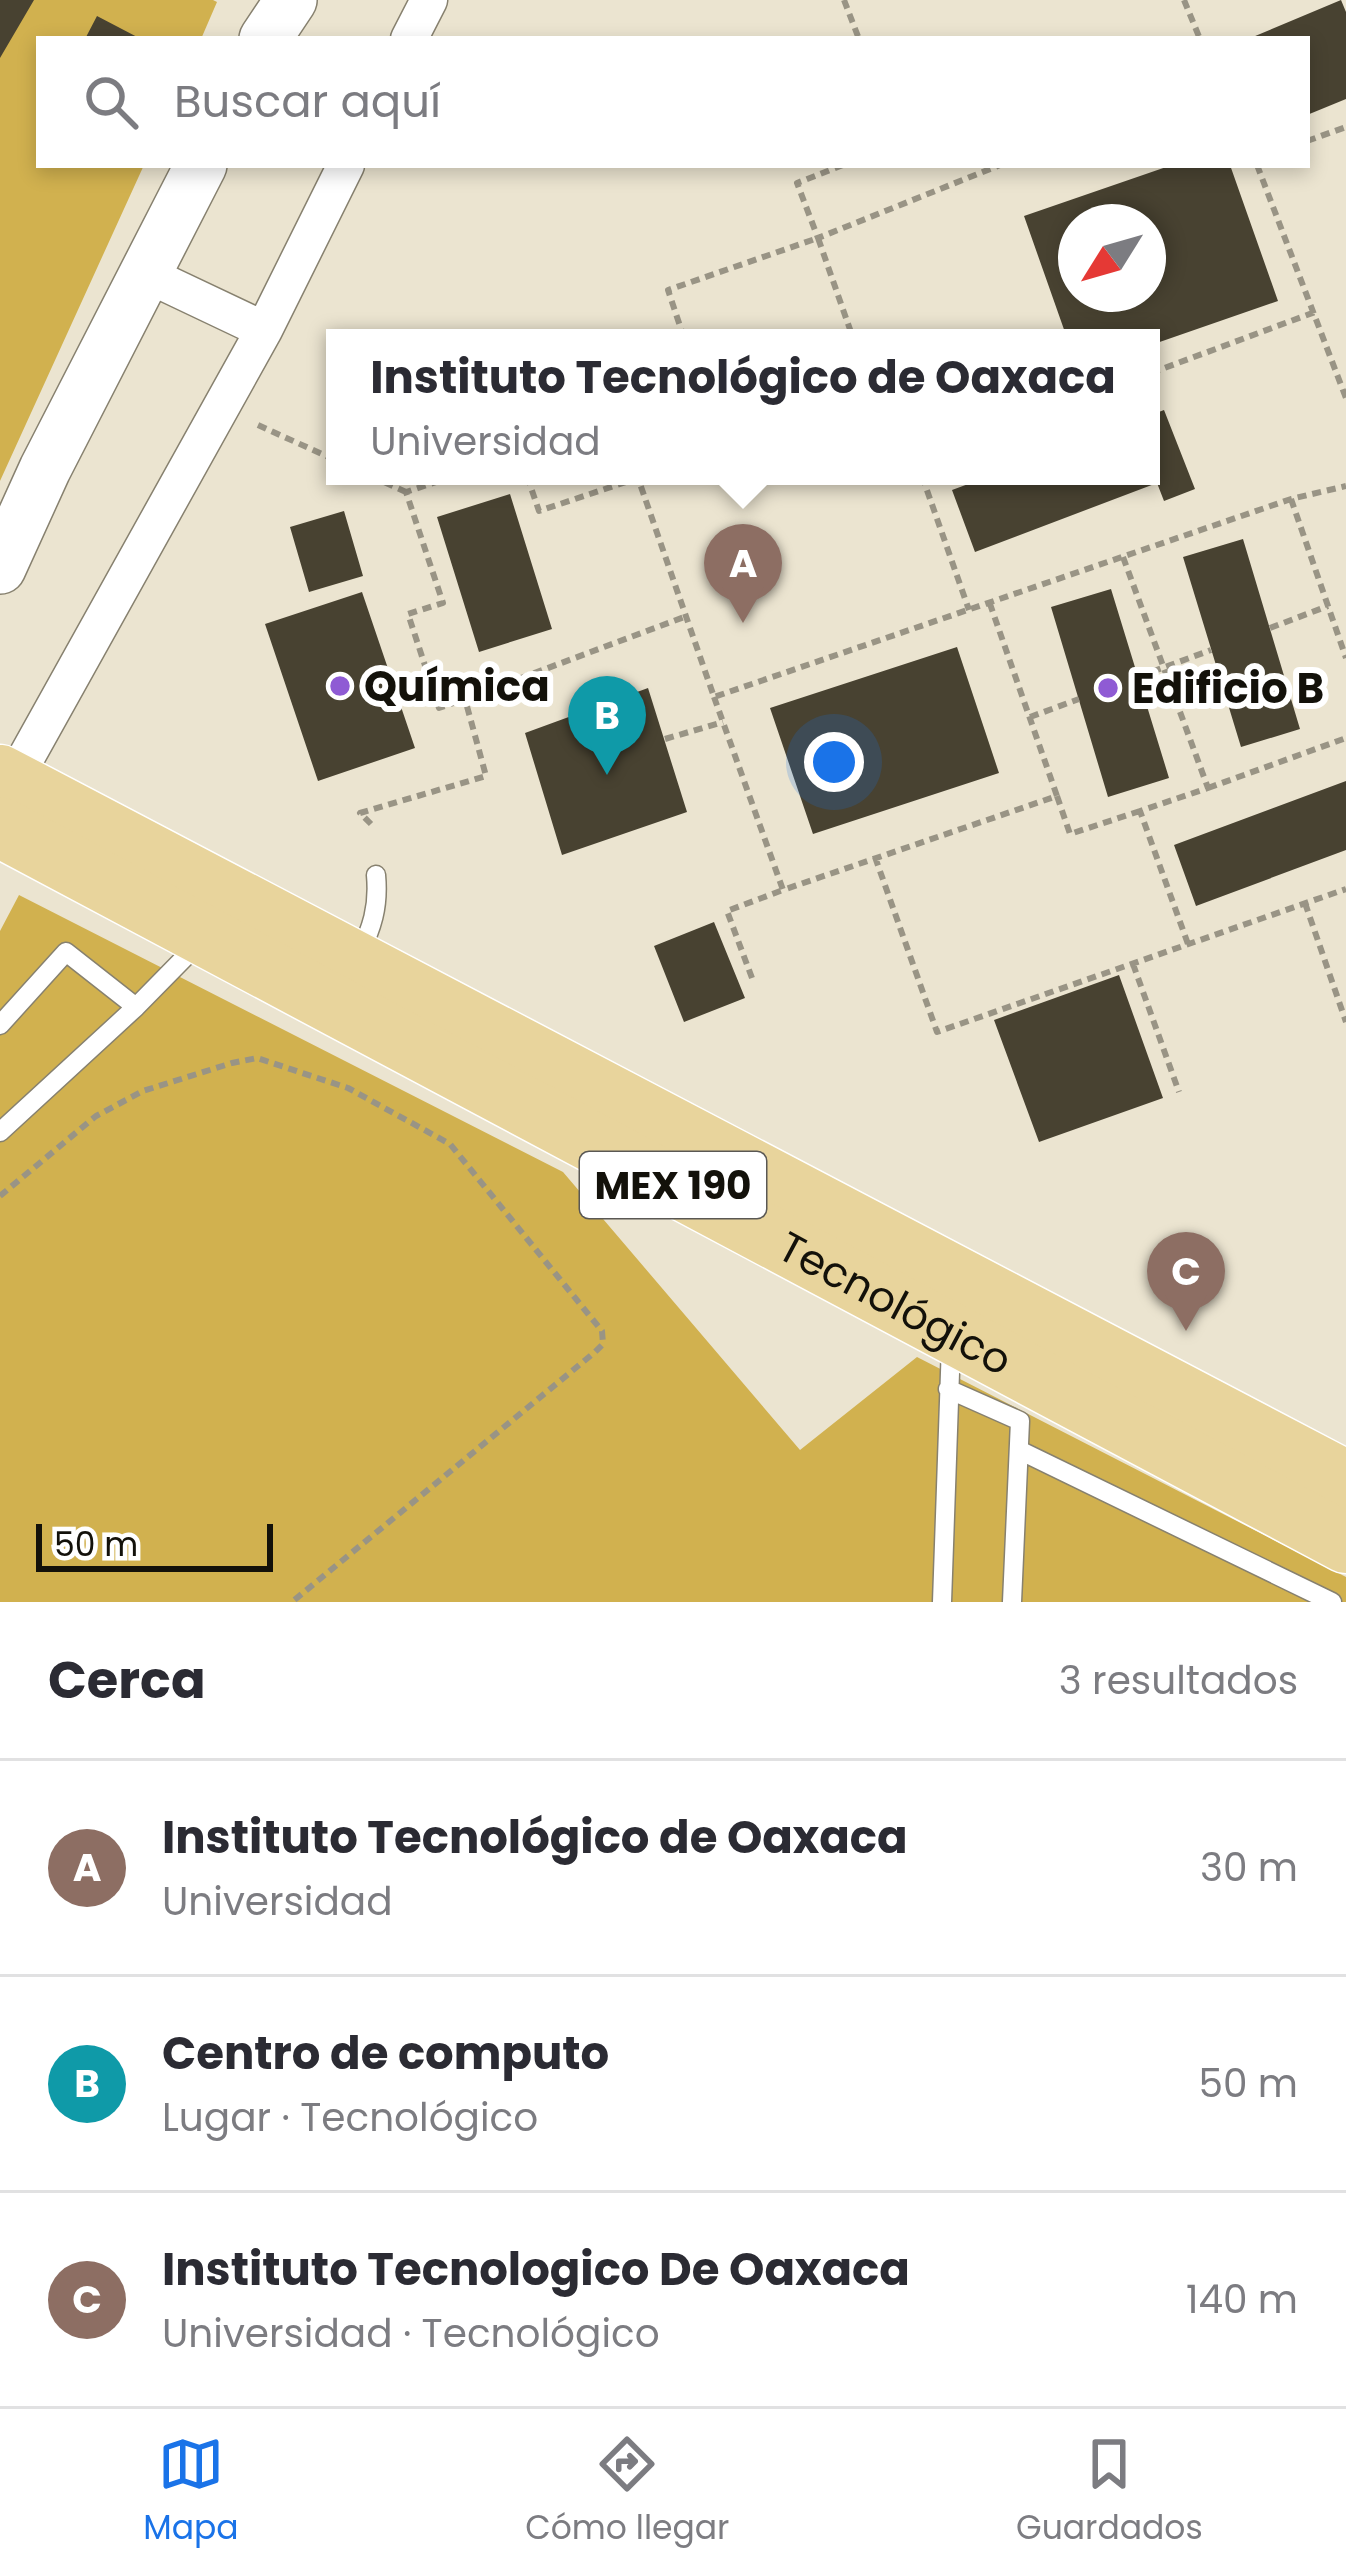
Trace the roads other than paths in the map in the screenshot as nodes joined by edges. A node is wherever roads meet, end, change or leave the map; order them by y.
1 (429, 0) edge
2 (411, 36) edge
3 (199, 168) edge
4 (344, 168) edge
5 (146, 274) junction
6 (264, 329) junction
7 (0, 568) edge
8 (4, 794) edge
9 (376, 875) dead end
10 (206, 936) junction
11 (356, 963) junction
12 (136, 1007) junction
13 (0, 1025) edge
14 (467, 1048) junction
15 (0, 1132) edge
16 (950, 1361) junction
17 (1073, 1368) junction
18 (1019, 1450) junction
19 (1346, 1481) edge
20 (1346, 1543) edge
21 (942, 1602) edge
22 (1012, 1602) edge
23 (1331, 1602) edge

1 - 2 street
3 - 5 main road
4 - 6 street
5 - 6 street
5 - 7 main road
6 - 8 street
8 - 10 main road, Tecnológico / MEX 190
8 - 11 main road, Tecnológico / MEX 190
9 - 11 lane
10 - 12 lane
10 - 14 main road, Tecnológico / MEX 190
11 - 14 main road, Tecnológico / MEX 190
12 - 13 lane
12 - 15 lane
14 - 16 main road, Tecnológico / MEX 190
14 - 17 main road, Tecnológico / MEX 190
16 - 17 main road, Tecnológico / MEX 190
16 - 18 lane
16 - 21 lane
17 - 19 main road, Tecnológico / MEX 190
17 - 20 main road, Tecnológico / MEX 190
18 - 22 lane
18 - 23 lane

